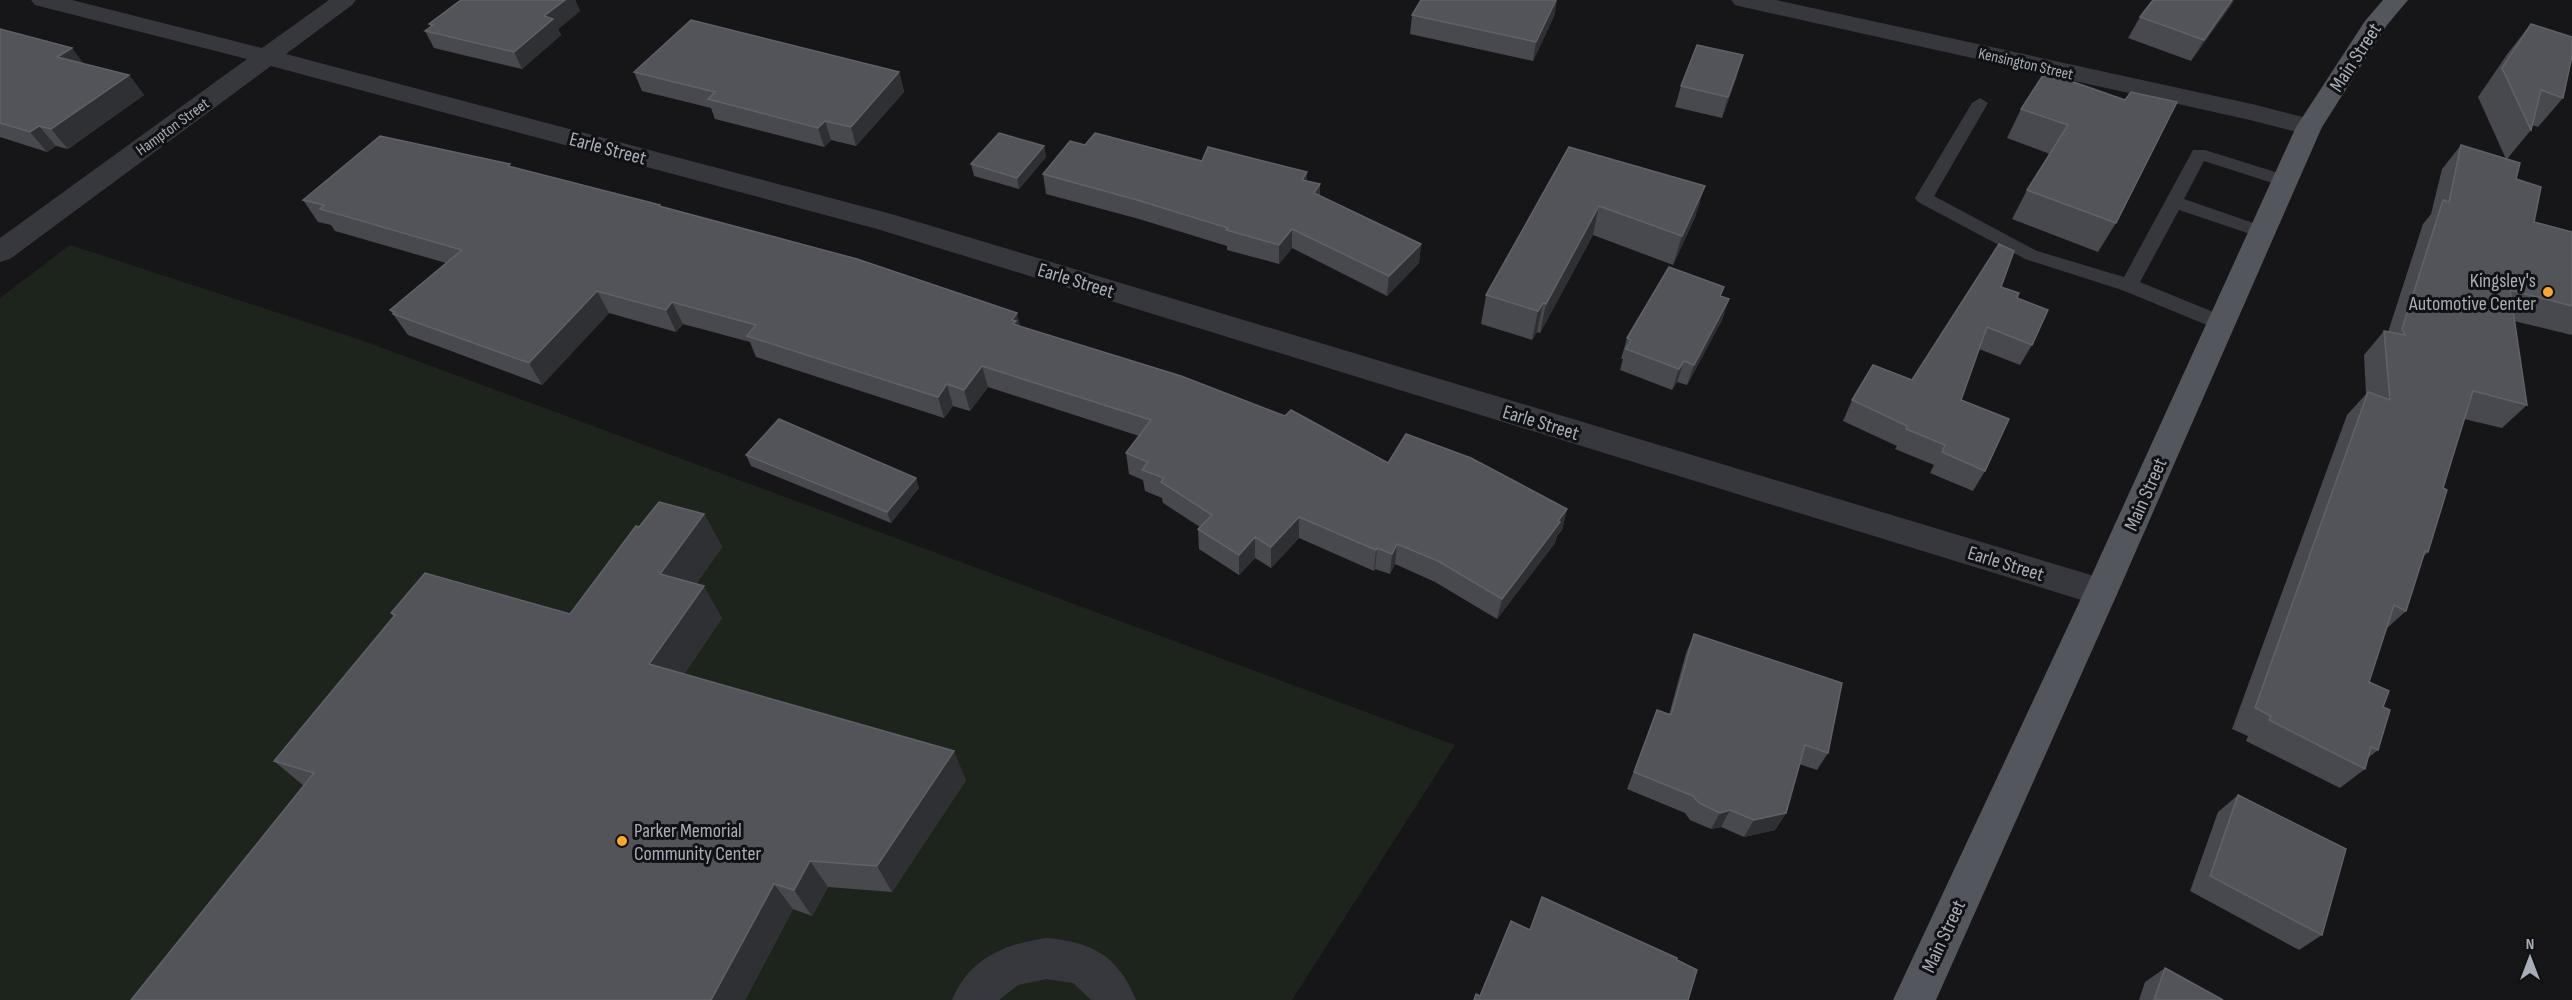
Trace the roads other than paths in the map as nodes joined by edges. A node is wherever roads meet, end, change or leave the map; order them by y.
1 (43, 0) edge
2 (344, 0) edge
3 (1743, 0) edge
4 (2396, 0) edge
5 (265, 57) junction
6 (1980, 103) dead end
7 (2309, 127) junction
8 (2285, 181) junction
9 (2174, 202) junction
10 (2262, 232) junction
11 (0, 252) edge
12 (2129, 285) junction
13 (2221, 324) junction
14 (2101, 592) junction
15 (973, 1000) edge
16 (1116, 1000) edge
17 (1914, 1000) edge

1 - 5 street, Earle Street
2 - 5 street, Hampton Street
3 - 7 street, Kensington Street
4 - 7 main road, Main Street
5 - 11 street, Hampton Street
5 - 14 street, Earle Street
6 - 12 lane
7 - 8 main road, Main Street
8 - 9 lane
8 - 10 main road, Main Street
9 - 10 lane
9 - 12 lane
10 - 13 main road, Main Street
12 - 13 lane
13 - 14 main road, Main Street
14 - 17 main road, Main Street
15 - 16 street

